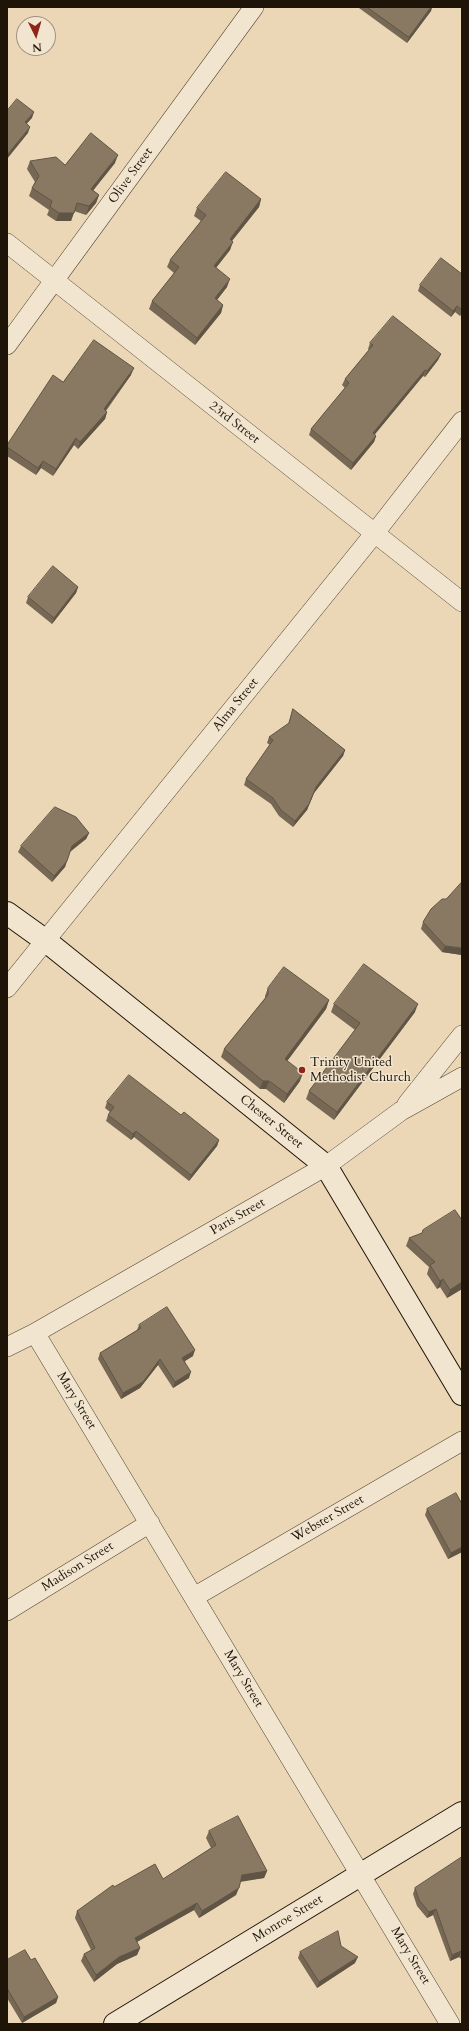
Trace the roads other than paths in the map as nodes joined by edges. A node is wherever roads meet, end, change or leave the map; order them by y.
1 (254, 7) edge
2 (7, 243) edge
3 (54, 280) junction
4 (7, 345) edge
5 (462, 421) edge
6 (374, 534) junction
7 (462, 602) edge
8 (7, 913) edge
9 (46, 941) junction
10 (7, 988) edge
11 (462, 1035) edge
12 (462, 1077) edge
13 (401, 1111) junction
14 (326, 1166) junction
15 (35, 1333) junction
16 (7, 1347) edge
17 (462, 1394) edge
18 (462, 1441) edge
19 (150, 1523) junction
20 (194, 1597) junction
21 (7, 1611) edge
22 (462, 1813) edge
23 (361, 1875) junction
24 (115, 2024) edge
25 (450, 2024) edge

1 - 3 street, Olive Street
2 - 3 street, 23rd Street
3 - 4 street, Olive Street
3 - 6 street, 23rd Street
5 - 6 street, Alma Street
6 - 7 street, 23rd Street
6 - 9 street, Alma Street
8 - 9 street, Chester Street
9 - 10 street, Alma Street
9 - 14 street, Chester Street
11 - 13 street
12 - 13 street, Paris Street
13 - 14 street, Paris Street
14 - 15 street, Paris Street
14 - 17 street, Chester Street
15 - 16 street, Paris Street
15 - 19 street, Mary Street
18 - 20 street, Webster Street
19 - 20 street, Mary Street
19 - 21 street, Madison Street
20 - 23 street, Mary Street
22 - 23 street, Monroe Street
23 - 24 street, Monroe Street
23 - 25 street, Mary Street

